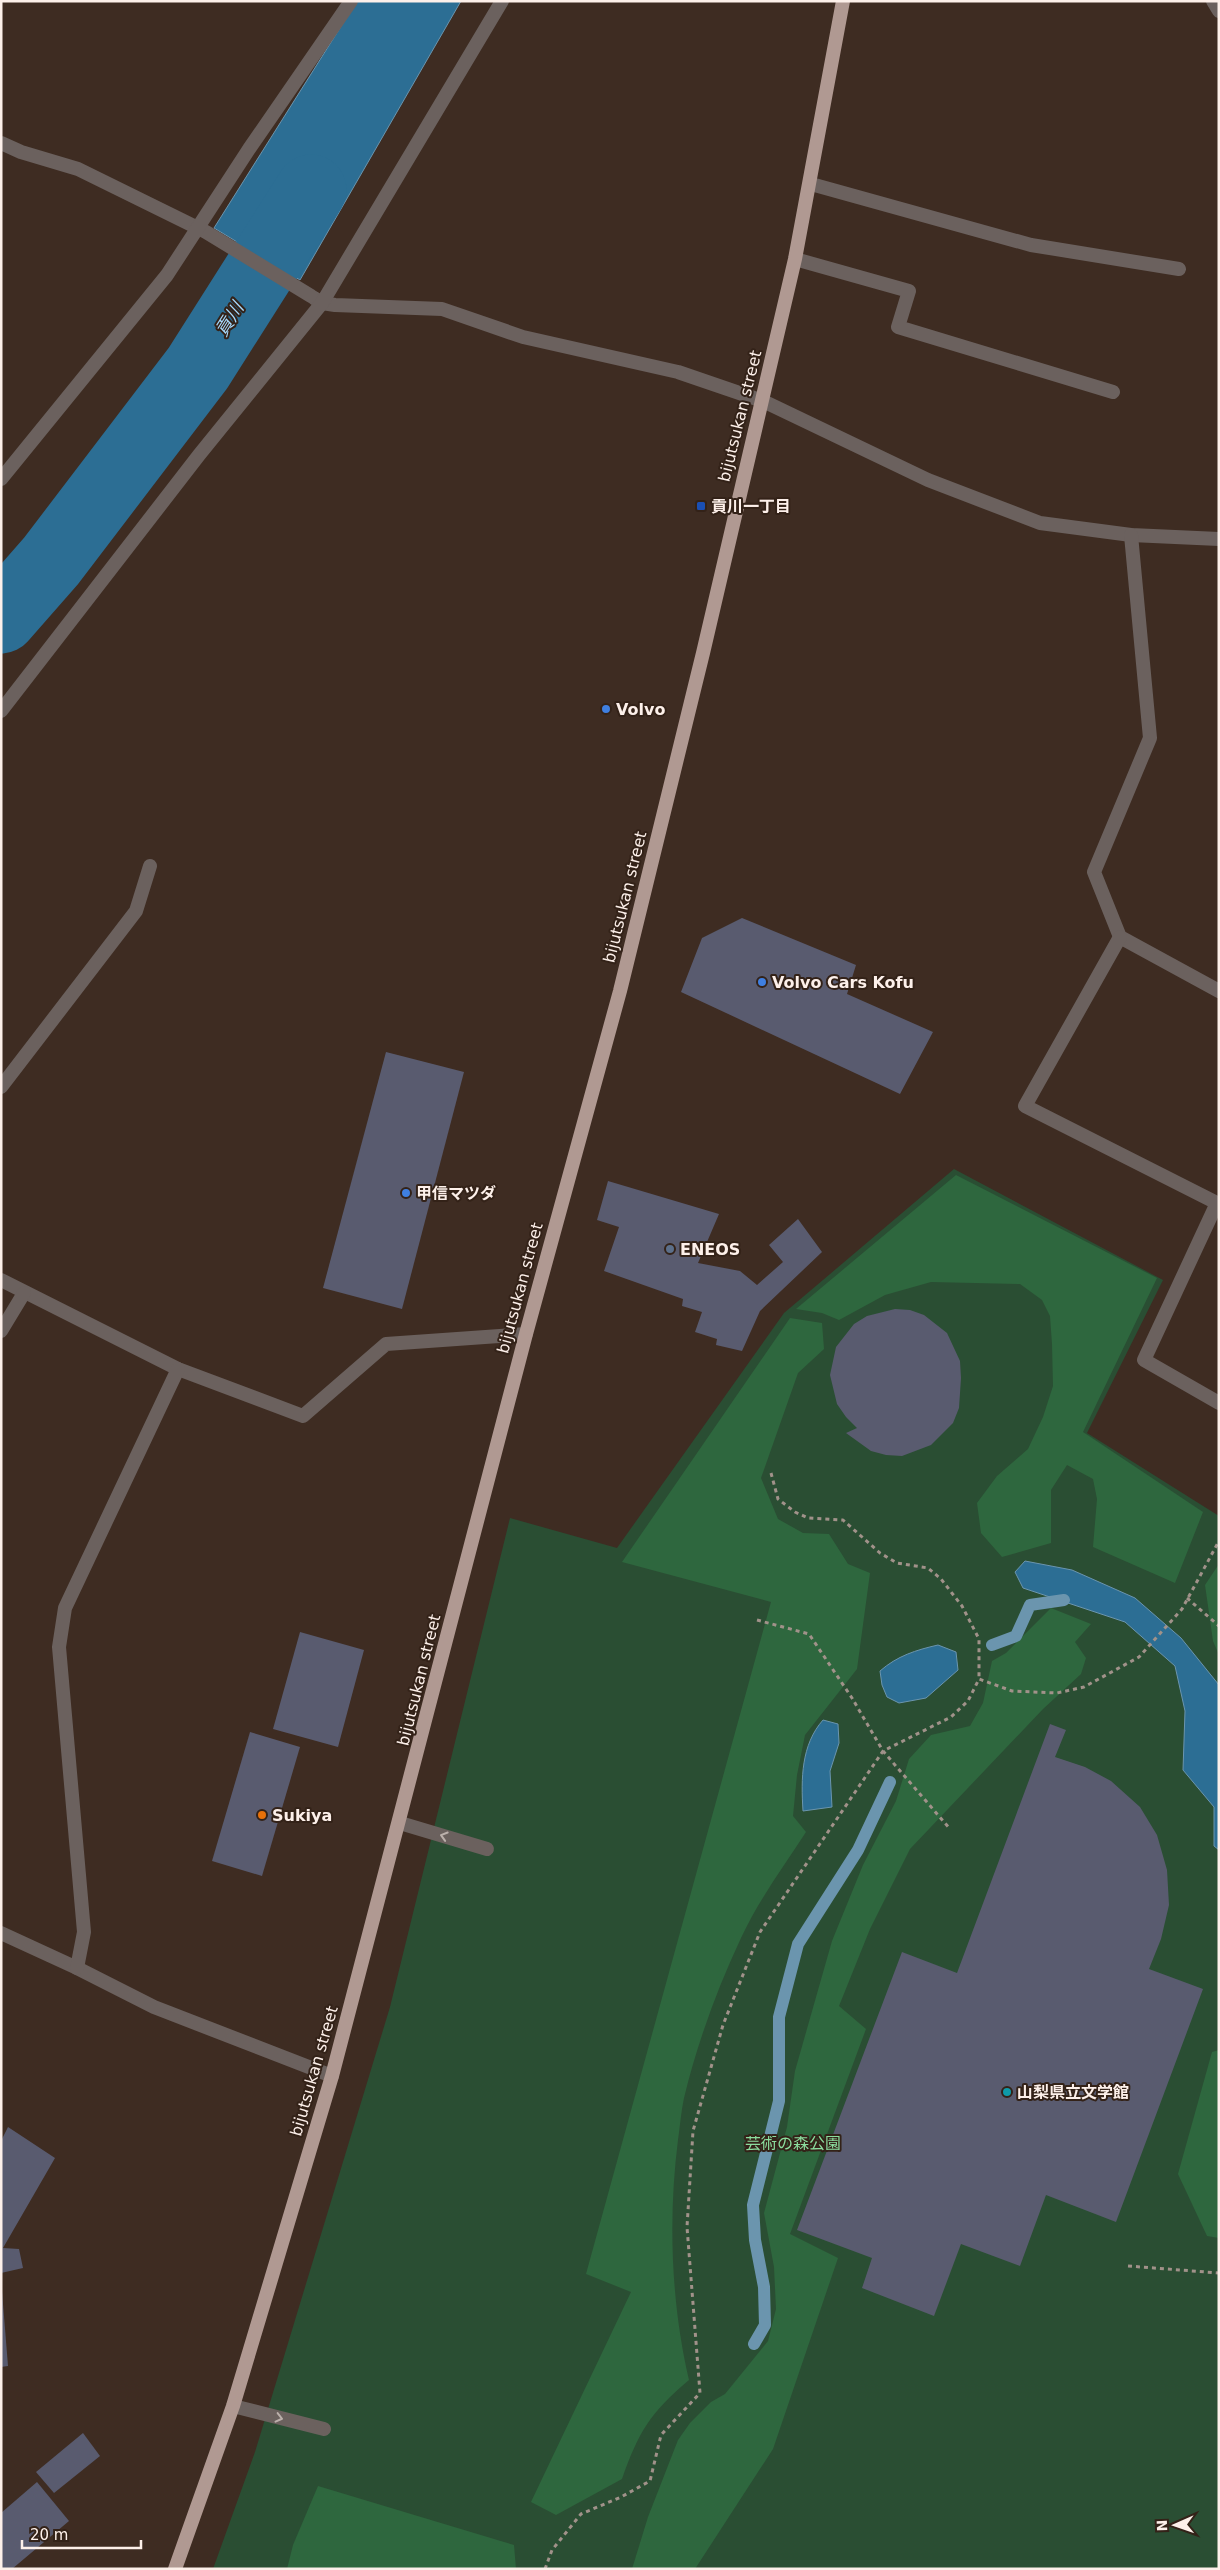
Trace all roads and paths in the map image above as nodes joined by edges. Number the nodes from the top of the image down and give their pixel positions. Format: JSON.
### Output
{"nodes":[{"id":1,"x":351,"y":1,"type":"edge"},
{"id":2,"x":502,"y":1,"type":"edge"},
{"id":3,"x":843,"y":1,"type":"edge"},
{"id":4,"x":1213,"y":1,"type":"edge"},
{"id":5,"x":1219,"y":11,"type":"edge"},
{"id":6,"x":1,"y":143,"type":"edge"},
{"id":7,"x":811,"y":184,"type":"junction"},
{"id":8,"x":202,"y":230,"type":"junction"},
{"id":9,"x":795,"y":259,"type":"junction"},
{"id":10,"x":1179,"y":269,"type":"dead end"},
{"id":11,"x":316,"y":300,"type":"junction"},
{"id":12,"x":1112,"y":392,"type":"dead end"},
{"id":13,"x":763,"y":401,"type":"junction"},
{"id":14,"x":1,"y":479,"type":"edge"},
{"id":15,"x":1131,"y":535,"type":"junction"},
{"id":16,"x":1219,"y":539,"type":"edge"},
{"id":17,"x":1,"y":711,"type":"edge"},
{"id":18,"x":150,"y":866,"type":"dead end"},
{"id":19,"x":1120,"y":937,"type":"junction"},
{"id":20,"x":1219,"y":991,"type":"edge"},
{"id":21,"x":1,"y":1087,"type":"edge"},
{"id":22,"x":1,"y":1280,"type":"edge"},
{"id":23,"x":24,"y":1293,"type":"junction"},
{"id":24,"x":1,"y":1331,"type":"edge"},
{"id":25,"x":526,"y":1334,"type":"junction"},
{"id":26,"x":178,"y":1369,"type":"junction"},
{"id":27,"x":1219,"y":1403,"type":"edge"},
{"id":28,"x":771,"y":1474,"type":"dead end"},
{"id":29,"x":1219,"y":1541,"type":"edge"},
{"id":30,"x":1187,"y":1598,"type":"junction"},
{"id":31,"x":758,"y":1620,"type":"dead end"},
{"id":32,"x":1219,"y":1626,"type":"edge"},
{"id":33,"x":979,"y":1679,"type":"junction"},
{"id":34,"x":883,"y":1751,"type":"junction"},
{"id":35,"x":400,"y":1823,"type":"junction"},
{"id":36,"x":950,"y":1829,"type":"dead end"},
{"id":37,"x":487,"y":1849,"type":"dead end"},
{"id":38,"x":1,"y":1933,"type":"edge"},
{"id":39,"x":77,"y":1968,"type":"junction"},
{"id":40,"x":332,"y":2076,"type":"junction"},
{"id":41,"x":1128,"y":2266,"type":"dead end"},
{"id":42,"x":1219,"y":2273,"type":"edge"},
{"id":43,"x":233,"y":2406,"type":"junction"},
{"id":44,"x":324,"y":2429,"type":"dead end"},
{"id":45,"x":175,"y":2569,"type":"edge"},
{"id":46,"x":545,"y":2569,"type":"edge"}],
"edges":[{"from":1,"to":8,"type":"street"},
{"from":2,"to":11,"type":"street"},
{"from":3,"to":7,"type":"highway","name":"bijutsukan street"},
{"from":4,"to":5,"type":"street"},
{"from":6,"to":8,"type":"street"},
{"from":7,"to":9,"type":"highway","name":"bijutsukan street"},
{"from":7,"to":10,"type":"street"},
{"from":8,"to":11,"type":"street"},
{"from":8,"to":14,"type":"street"},
{"from":9,"to":12,"type":"street"},
{"from":9,"to":13,"type":"highway","name":"bijutsukan street"},
{"from":11,"to":13,"type":"street"},
{"from":11,"to":17,"type":"street"},
{"from":13,"to":15,"type":"street"},
{"from":13,"to":25,"type":"highway","name":"bijutsukan street"},
{"from":15,"to":16,"type":"street"},
{"from":15,"to":19,"type":"street"},
{"from":18,"to":21,"type":"street"},
{"from":19,"to":20,"type":"street"},
{"from":19,"to":27,"type":"street"},
{"from":22,"to":23,"type":"street"},
{"from":23,"to":24,"type":"street"},
{"from":23,"to":26,"type":"street"},
{"from":25,"to":26,"type":"street"},
{"from":25,"to":35,"type":"highway","name":"bijutsukan street"},
{"from":26,"to":39,"type":"street"},
{"from":28,"to":33,"type":"path"},
{"from":29,"to":30,"type":"path"},
{"from":30,"to":32,"type":"path"},
{"from":30,"to":33,"type":"path"},
{"from":31,"to":34,"type":"path"},
{"from":33,"to":34,"type":"path"},
{"from":34,"to":36,"type":"path"},
{"from":34,"to":46,"type":"path"},
{"from":37,"to":35,"type":"street","one_way":true},
{"from":35,"to":40,"type":"highway","name":"bijutsukan street"},
{"from":38,"to":39,"type":"street"},
{"from":39,"to":40,"type":"street"},
{"from":40,"to":43,"type":"highway","name":"bijutsukan street"},
{"from":41,"to":42,"type":"path"},
{"from":43,"to":44,"type":"street","one_way":true},
{"from":43,"to":45,"type":"highway","name":"bijutsukan street"}]}
